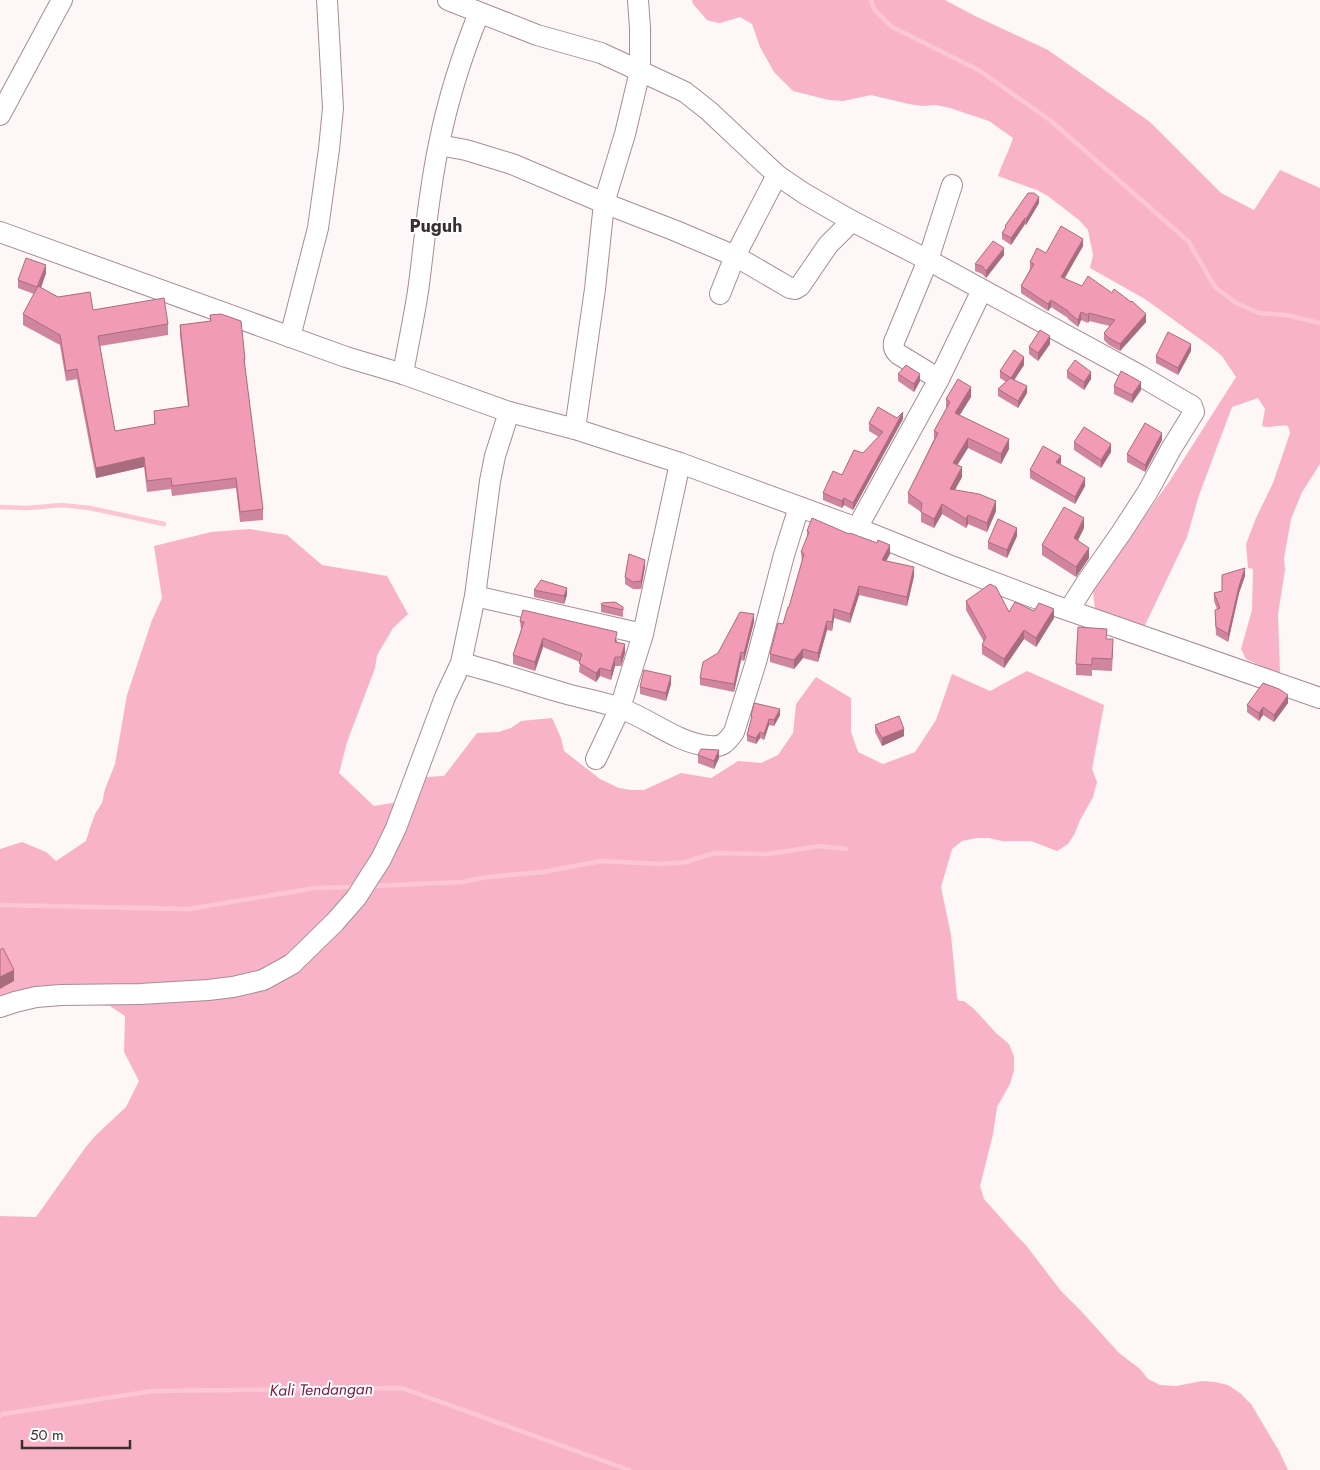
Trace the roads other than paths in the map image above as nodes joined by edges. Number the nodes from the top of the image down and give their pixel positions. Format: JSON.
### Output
{"nodes":[{"id":1,"x":62,"y":0,"type":"edge"},
{"id":2,"x":327,"y":0,"type":"edge"},
{"id":3,"x":448,"y":0,"type":"edge"},
{"id":4,"x":638,"y":0,"type":"edge"},
{"id":5,"x":479,"y":13,"type":"junction"},
{"id":6,"x":640,"y":71,"type":"junction"},
{"id":7,"x":0,"y":115,"type":"edge"},
{"id":8,"x":439,"y":145,"type":"junction"},
{"id":9,"x":777,"y":175,"type":"junction"},
{"id":10,"x":952,"y":185,"type":"dead end"},
{"id":11,"x":604,"y":203,"type":"junction"},
{"id":12,"x":852,"y":221,"type":"junction"},
{"id":13,"x":0,"y":232,"type":"edge"},
{"id":14,"x":735,"y":256,"type":"junction"},
{"id":15,"x":928,"y":260,"type":"junction"},
{"id":16,"x":982,"y":290,"type":"junction"},
{"id":17,"x":720,"y":294,"type":"dead end"},
{"id":18,"x":290,"y":337,"type":"junction"},
{"id":19,"x":403,"y":374,"type":"junction"},
{"id":20,"x":939,"y":379,"type":"junction"},
{"id":21,"x":509,"y":412,"type":"junction"},
{"id":22,"x":576,"y":430,"type":"junction"},
{"id":23,"x":680,"y":463,"type":"junction"},
{"id":24,"x":799,"y":507,"type":"junction"},
{"id":25,"x":857,"y":528,"type":"junction"},
{"id":26,"x":475,"y":596,"type":"junction"},
{"id":27,"x":1069,"y":610,"type":"junction"},
{"id":28,"x":643,"y":634,"type":"junction"},
{"id":29,"x":461,"y":663,"type":"junction"},
{"id":30,"x":1320,"y":698,"type":"edge"},
{"id":31,"x":620,"y":708,"type":"junction"},
{"id":32,"x":596,"y":759,"type":"dead end"},
{"id":33,"x":0,"y":1007,"type":"edge"}],
"edges":[{"from":1,"to":7,"type":"street"},
{"from":2,"to":18,"type":"street"},
{"from":3,"to":5,"type":"street"},
{"from":4,"to":6,"type":"street"},
{"from":5,"to":6,"type":"street"},
{"from":5,"to":8,"type":"street"},
{"from":6,"to":9,"type":"street"},
{"from":6,"to":11,"type":"street"},
{"from":8,"to":11,"type":"street"},
{"from":8,"to":19,"type":"street"},
{"from":9,"to":12,"type":"street"},
{"from":9,"to":14,"type":"street"},
{"from":10,"to":15,"type":"street"},
{"from":11,"to":14,"type":"street"},
{"from":11,"to":22,"type":"street"},
{"from":12,"to":14,"type":"street"},
{"from":12,"to":15,"type":"street"},
{"from":13,"to":18,"type":"street"},
{"from":14,"to":17,"type":"street"},
{"from":15,"to":16,"type":"street"},
{"from":15,"to":20,"type":"street"},
{"from":16,"to":20,"type":"street"},
{"from":16,"to":27,"type":"street"},
{"from":18,"to":19,"type":"street"},
{"from":19,"to":21,"type":"street"},
{"from":20,"to":25,"type":"street"},
{"from":21,"to":22,"type":"street"},
{"from":21,"to":26,"type":"street"},
{"from":22,"to":23,"type":"street"},
{"from":23,"to":24,"type":"street"},
{"from":23,"to":28,"type":"street"},
{"from":24,"to":25,"type":"street"},
{"from":24,"to":31,"type":"street"},
{"from":25,"to":27,"type":"street"},
{"from":26,"to":28,"type":"street"},
{"from":26,"to":29,"type":"street"},
{"from":27,"to":30,"type":"street"},
{"from":28,"to":31,"type":"street"},
{"from":29,"to":31,"type":"street"},
{"from":29,"to":33,"type":"street"},
{"from":31,"to":32,"type":"street"}]}
